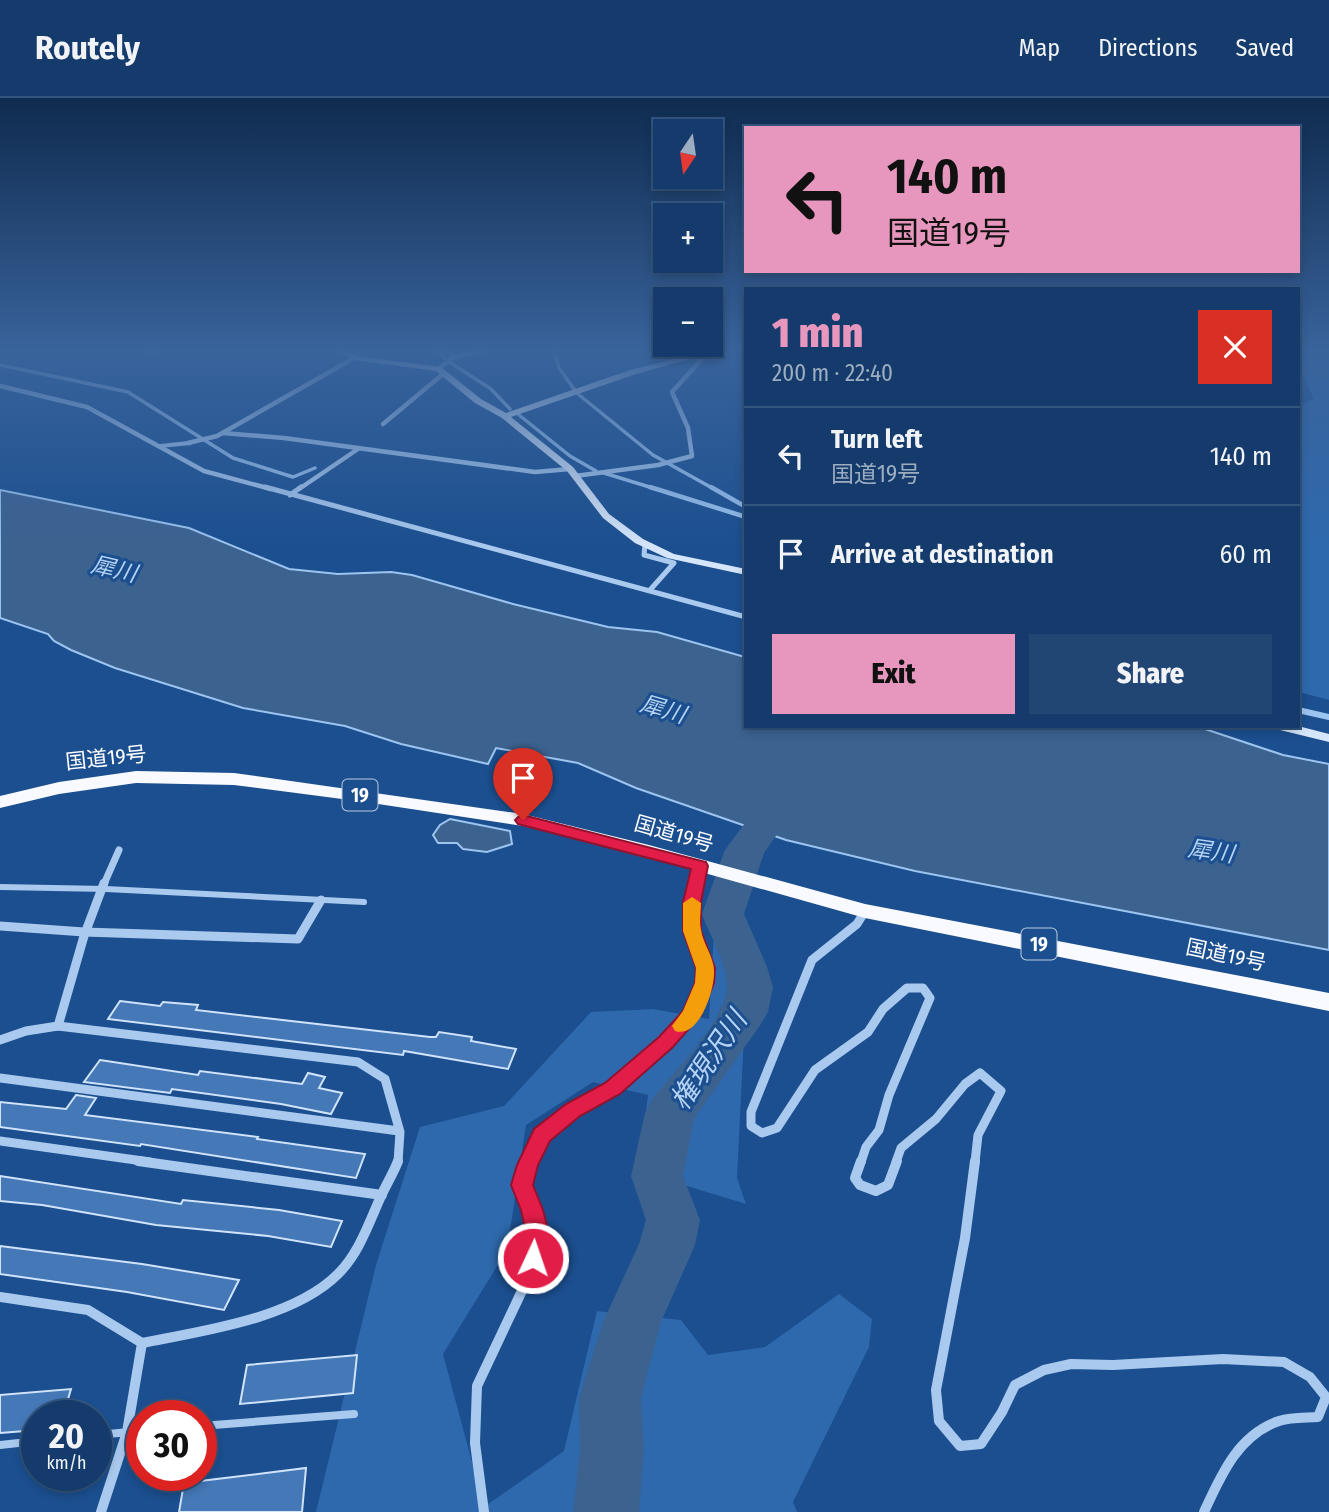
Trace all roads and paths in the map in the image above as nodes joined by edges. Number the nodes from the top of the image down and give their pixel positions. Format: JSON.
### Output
{"nodes":[{"id":1,"x":103,"y":416,"type":"edge"},
{"id":2,"x":253,"y":416,"type":"edge"},
{"id":3,"x":392,"y":416,"type":"edge"},
{"id":4,"x":505,"y":416,"type":"edge"},
{"id":5,"x":683,"y":416,"type":"edge"},
{"id":6,"x":383,"y":424,"type":"dead end"},
{"id":7,"x":220,"y":435,"type":"junction"},
{"id":8,"x":188,"y":443,"type":"joint"},
{"id":9,"x":160,"y":446,"type":"junction"},
{"id":10,"x":358,"y":449,"type":"junction"},
{"id":11,"x":572,"y":472,"type":"junction"},
{"id":12,"x":290,"y":495,"type":"junction"},
{"id":13,"x":646,"y":544,"type":"junction"},
{"id":14,"x":744,"y":572,"type":"edge"},
{"id":15,"x":650,"y":590,"type":"junction"},
{"id":16,"x":744,"y":616,"type":"edge"},
{"id":17,"x":1290,"y":728,"type":"edge"},
{"id":18,"x":1329,"y":737,"type":"edge"},
{"id":19,"x":0,"y":803,"type":"edge"},
{"id":20,"x":119,"y":850,"type":"dead end"},
{"id":21,"x":707,"y":868,"type":"junction"},
{"id":22,"x":0,"y":887,"type":"edge"},
{"id":23,"x":100,"y":888,"type":"junction"},
{"id":24,"x":321,"y":900,"type":"junction"},
{"id":25,"x":363,"y":902,"type":"dead end"},
{"id":26,"x":865,"y":911,"type":"junction"},
{"id":27,"x":0,"y":926,"type":"edge"},
{"id":28,"x":84,"y":932,"type":"junction"},
{"id":29,"x":1329,"y":1002,"type":"edge"},
{"id":30,"x":58,"y":1026,"type":"junction"},
{"id":31,"x":0,"y":1040,"type":"edge"},
{"id":32,"x":0,"y":1079,"type":"edge"},
{"id":33,"x":399,"y":1131,"type":"junction"},
{"id":34,"x":0,"y":1141,"type":"edge"},
{"id":35,"x":382,"y":1195,"type":"junction"},
{"id":36,"x":0,"y":1297,"type":"edge"},
{"id":37,"x":142,"y":1343,"type":"junction"},
{"id":38,"x":132,"y":1400,"type":"edge"},
{"id":39,"x":354,"y":1414,"type":"dead end"},
{"id":40,"x":217,"y":1425,"type":"edge"},
{"id":41,"x":126,"y":1435,"type":"edge"},
{"id":42,"x":21,"y":1443,"type":"edge"},
{"id":43,"x":0,"y":1445,"type":"edge"},
{"id":44,"x":100,"y":1512,"type":"edge"},
{"id":45,"x":484,"y":1512,"type":"edge"},
{"id":46,"x":1205,"y":1512,"type":"edge"}],
"edges":[{"from":1,"to":9,"type":"street"},
{"from":2,"to":7,"type":"street"},
{"from":3,"to":6,"type":"street"},
{"from":4,"to":11,"type":"main road"},
{"from":5,"to":11,"type":"street"},
{"from":7,"to":8,"type":"street"},
{"from":7,"to":10,"type":"street"},
{"from":8,"to":9,"type":"street"},
{"from":9,"to":12,"type":"street"},
{"from":10,"to":11,"type":"street"},
{"from":10,"to":12,"type":"street"},
{"from":11,"to":13,"type":"main road"},
{"from":12,"to":15,"type":"street"},
{"from":13,"to":14,"type":"main road"},
{"from":13,"to":15,"type":"street"},
{"from":15,"to":16,"type":"street"},
{"from":17,"to":18,"type":"main road"},
{"from":19,"to":21,"type":"highway","name":"国道19号","number":"19"},
{"from":20,"to":23,"type":"street"},
{"from":21,"to":26,"type":"highway","name":"国道19号","number":"19"},
{"from":21,"to":45,"type":"street"},
{"from":22,"to":23,"type":"lane"},
{"from":23,"to":24,"type":"lane"},
{"from":23,"to":28,"type":"street"},
{"from":24,"to":25,"type":"lane"},
{"from":24,"to":28,"type":"street"},
{"from":26,"to":29,"type":"highway","name":"国道19号","number":"19"},
{"from":26,"to":46,"type":"street"},
{"from":27,"to":28,"type":"street"},
{"from":28,"to":30,"type":"street"},
{"from":30,"to":31,"type":"street"},
{"from":30,"to":33,"type":"street"},
{"from":32,"to":33,"type":"street"},
{"from":33,"to":35,"type":"street"},
{"from":34,"to":35,"type":"street"},
{"from":35,"to":37,"type":"street"},
{"from":36,"to":37,"type":"street"},
{"from":37,"to":38,"type":"street"},
{"from":39,"to":40,"type":"lane"},
{"from":41,"to":44,"type":"street"},
{"from":42,"to":43,"type":"lane"}]}
